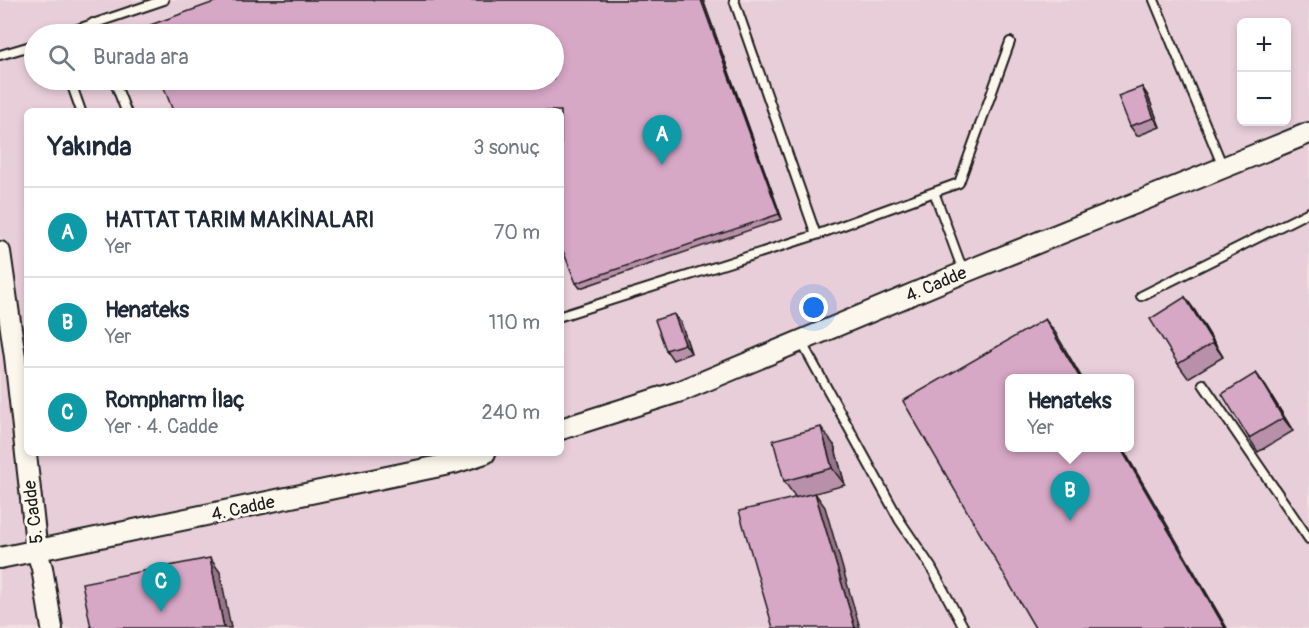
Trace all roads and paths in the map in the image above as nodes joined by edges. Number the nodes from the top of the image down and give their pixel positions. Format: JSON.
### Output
{"nodes":[{"id":1,"x":164,"y":0,"type":"edge"},
{"id":2,"x":734,"y":0,"type":"edge"},
{"id":3,"x":1154,"y":0,"type":"edge"},
{"id":4,"x":93,"y":24,"type":"edge"},
{"id":5,"x":1010,"y":42,"type":"dead end"},
{"id":6,"x":24,"y":48,"type":"edge"},
{"id":7,"x":0,"y":55,"type":"edge"},
{"id":8,"x":74,"y":90,"type":"edge"},
{"id":9,"x":118,"y":90,"type":"edge"},
{"id":10,"x":80,"y":108,"type":"edge"},
{"id":11,"x":125,"y":108,"type":"edge"},
{"id":12,"x":1309,"y":133,"type":"edge"},
{"id":13,"x":1223,"y":169,"type":"junction"},
{"id":14,"x":934,"y":192,"type":"junction"},
{"id":15,"x":1309,"y":212,"type":"edge"},
{"id":16,"x":816,"y":235,"type":"junction"},
{"id":17,"x":0,"y":252,"type":"edge"},
{"id":18,"x":965,"y":272,"type":"junction"},
{"id":19,"x":1141,"y":296,"type":"dead end"},
{"id":20,"x":564,"y":315,"type":"edge"},
{"id":21,"x":801,"y":342,"type":"junction"},
{"id":22,"x":1203,"y":384,"type":"dead end"},
{"id":23,"x":564,"y":428,"type":"edge"},
{"id":24,"x":24,"y":437,"type":"edge"},
{"id":25,"x":26,"y":456,"type":"edge"},
{"id":26,"x":476,"y":456,"type":"edge"},
{"id":27,"x":1309,"y":539,"type":"edge"},
{"id":28,"x":37,"y":552,"type":"junction"},
{"id":29,"x":0,"y":558,"type":"edge"},
{"id":30,"x":52,"y":628,"type":"edge"},
{"id":31,"x":964,"y":628,"type":"edge"}],
"edges":[{"from":1,"to":4,"type":"lane"},
{"from":2,"to":16,"type":"lane"},
{"from":3,"to":13,"type":"lane"},
{"from":5,"to":14,"type":"lane"},
{"from":6,"to":7,"type":"lane"},
{"from":8,"to":10,"type":"lane"},
{"from":9,"to":11,"type":"lane"},
{"from":12,"to":13,"type":"street","name":"4. Cadde"},
{"from":13,"to":18,"type":"street","name":"4. Cadde"},
{"from":14,"to":16,"type":"lane"},
{"from":14,"to":18,"type":"lane"},
{"from":15,"to":19,"type":"lane"},
{"from":16,"to":20,"type":"lane"},
{"from":17,"to":24,"type":"street","name":"5. Cadde"},
{"from":18,"to":21,"type":"street","name":"4. Cadde"},
{"from":21,"to":23,"type":"street","name":"4. Cadde"},
{"from":21,"to":31,"type":"lane"},
{"from":22,"to":27,"type":"lane"},
{"from":25,"to":28,"type":"street","name":"5. Cadde"},
{"from":26,"to":28,"type":"street","name":"4. Cadde"},
{"from":28,"to":29,"type":"street","name":"4. Cadde"},
{"from":28,"to":30,"type":"street","name":"5. Cadde"}]}
